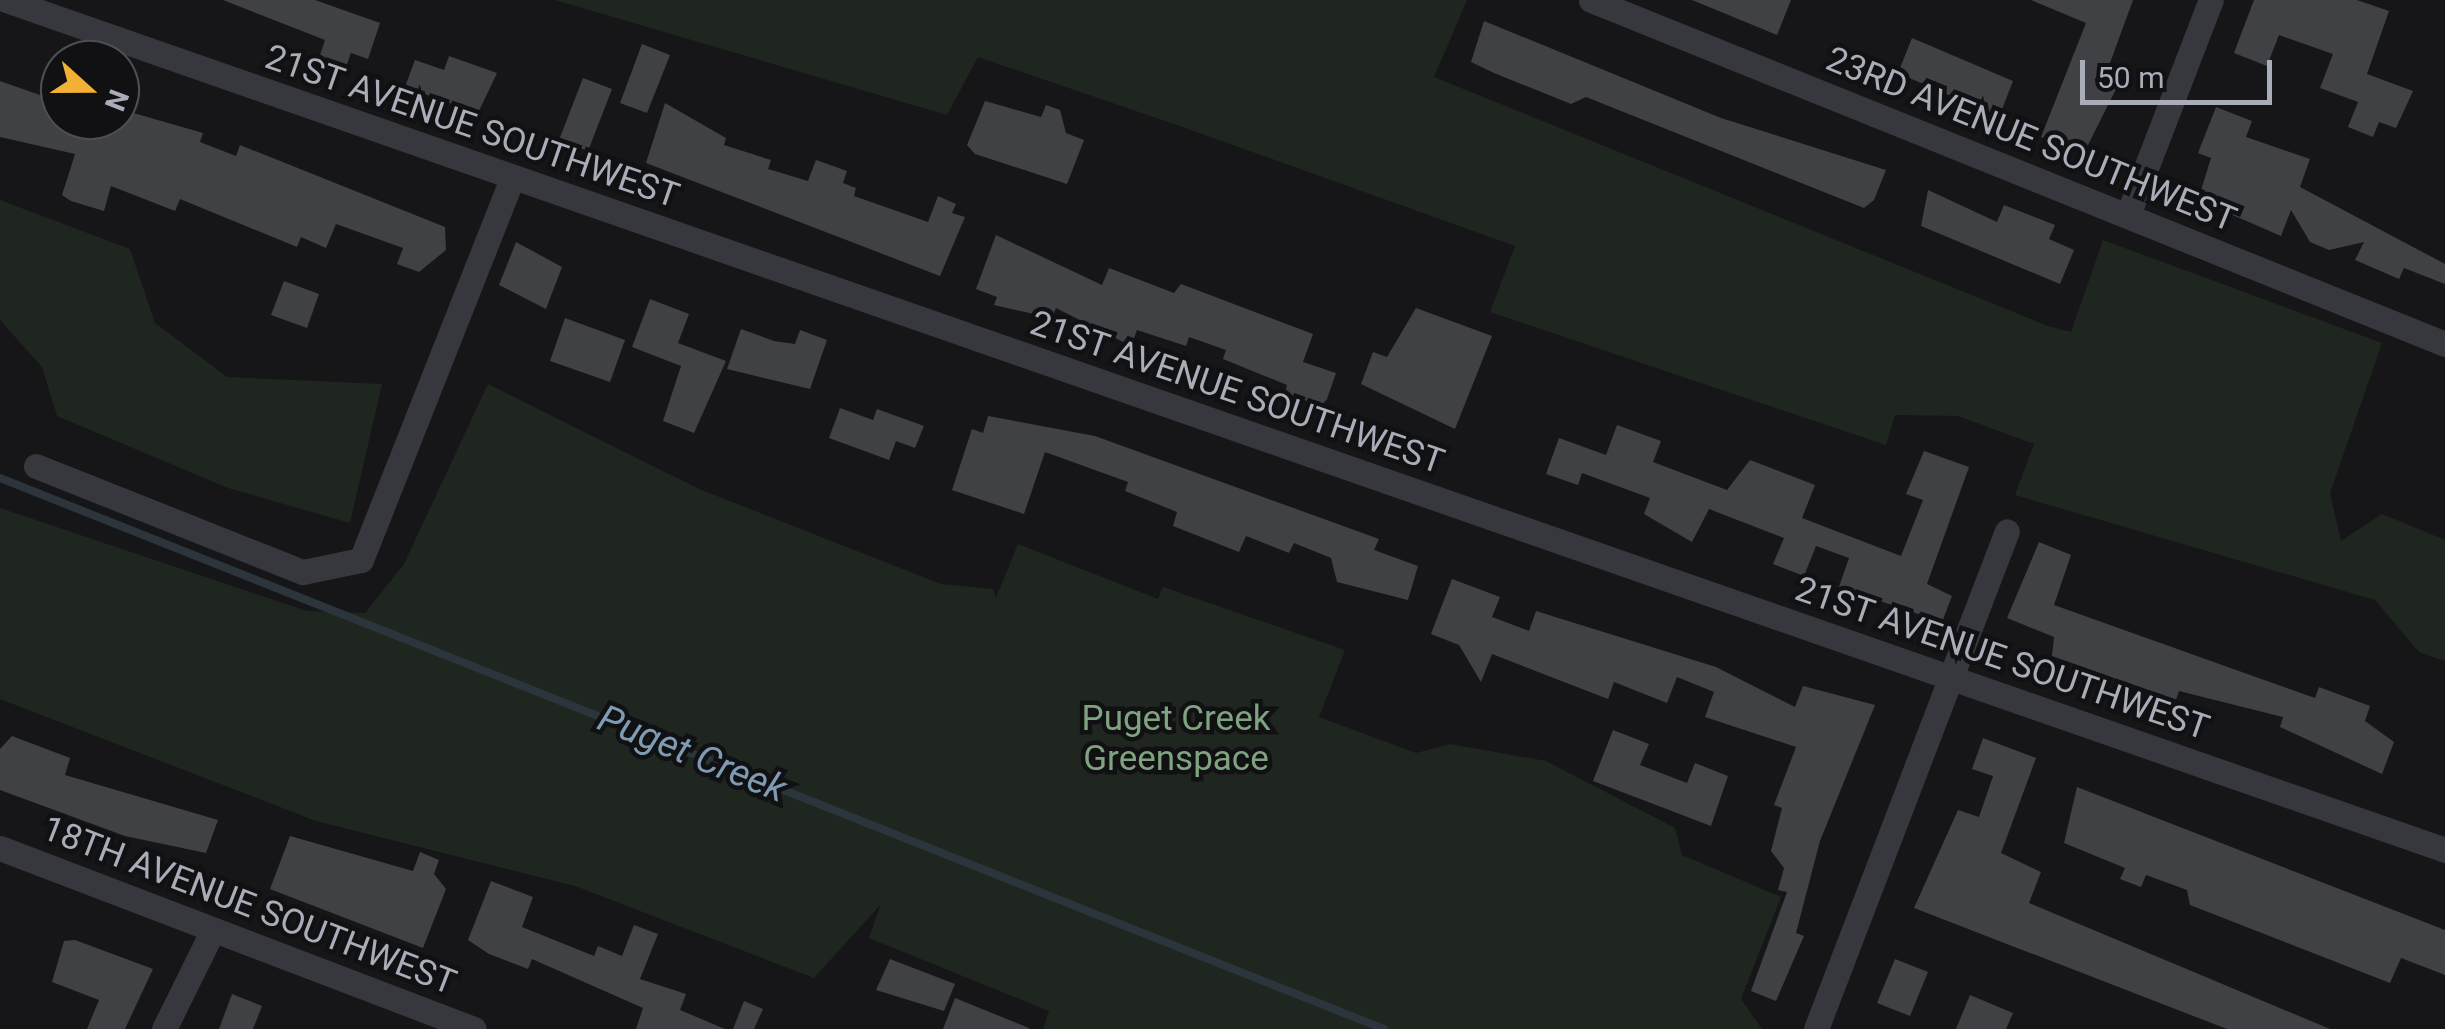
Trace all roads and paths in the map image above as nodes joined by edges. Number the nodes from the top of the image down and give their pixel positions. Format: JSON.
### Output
{"nodes":[{"id":1,"x":6,"y":0,"type":"edge"},
{"id":2,"x":1591,"y":0,"type":"edge"},
{"id":3,"x":2212,"y":0,"type":"edge"},
{"id":4,"x":512,"y":178,"type":"junction"},
{"id":5,"x":2128,"y":212,"type":"junction"},
{"id":6,"x":2445,"y":344,"type":"edge"},
{"id":7,"x":36,"y":466,"type":"dead end"},
{"id":8,"x":2007,"y":531,"type":"dead end"},
{"id":9,"x":1952,"y":679,"type":"junction"},
{"id":10,"x":0,"y":848,"type":"edge"},
{"id":11,"x":2445,"y":850,"type":"edge"},
{"id":12,"x":212,"y":932,"type":"junction"},
{"id":13,"x":164,"y":1029,"type":"edge"},
{"id":14,"x":474,"y":1029,"type":"edge"},
{"id":15,"x":1816,"y":1029,"type":"edge"}],
"edges":[{"from":1,"to":4,"type":"street","name":"21ST AVENUE SOUTHWEST"},
{"from":2,"to":5,"type":"street","name":"23RD AVENUE SOUTHWEST"},
{"from":3,"to":5,"type":"street"},
{"from":4,"to":7,"type":"street"},
{"from":4,"to":9,"type":"street","name":"21ST AVENUE SOUTHWEST"},
{"from":5,"to":6,"type":"street","name":"23RD AVENUE SOUTHWEST"},
{"from":8,"to":9,"type":"street"},
{"from":9,"to":11,"type":"street","name":"21ST AVENUE SOUTHWEST"},
{"from":9,"to":15,"type":"street"},
{"from":10,"to":12,"type":"street","name":"18TH AVENUE SOUTHWEST"},
{"from":12,"to":13,"type":"street"},
{"from":12,"to":14,"type":"street","name":"18TH AVENUE SOUTHWEST"}]}
